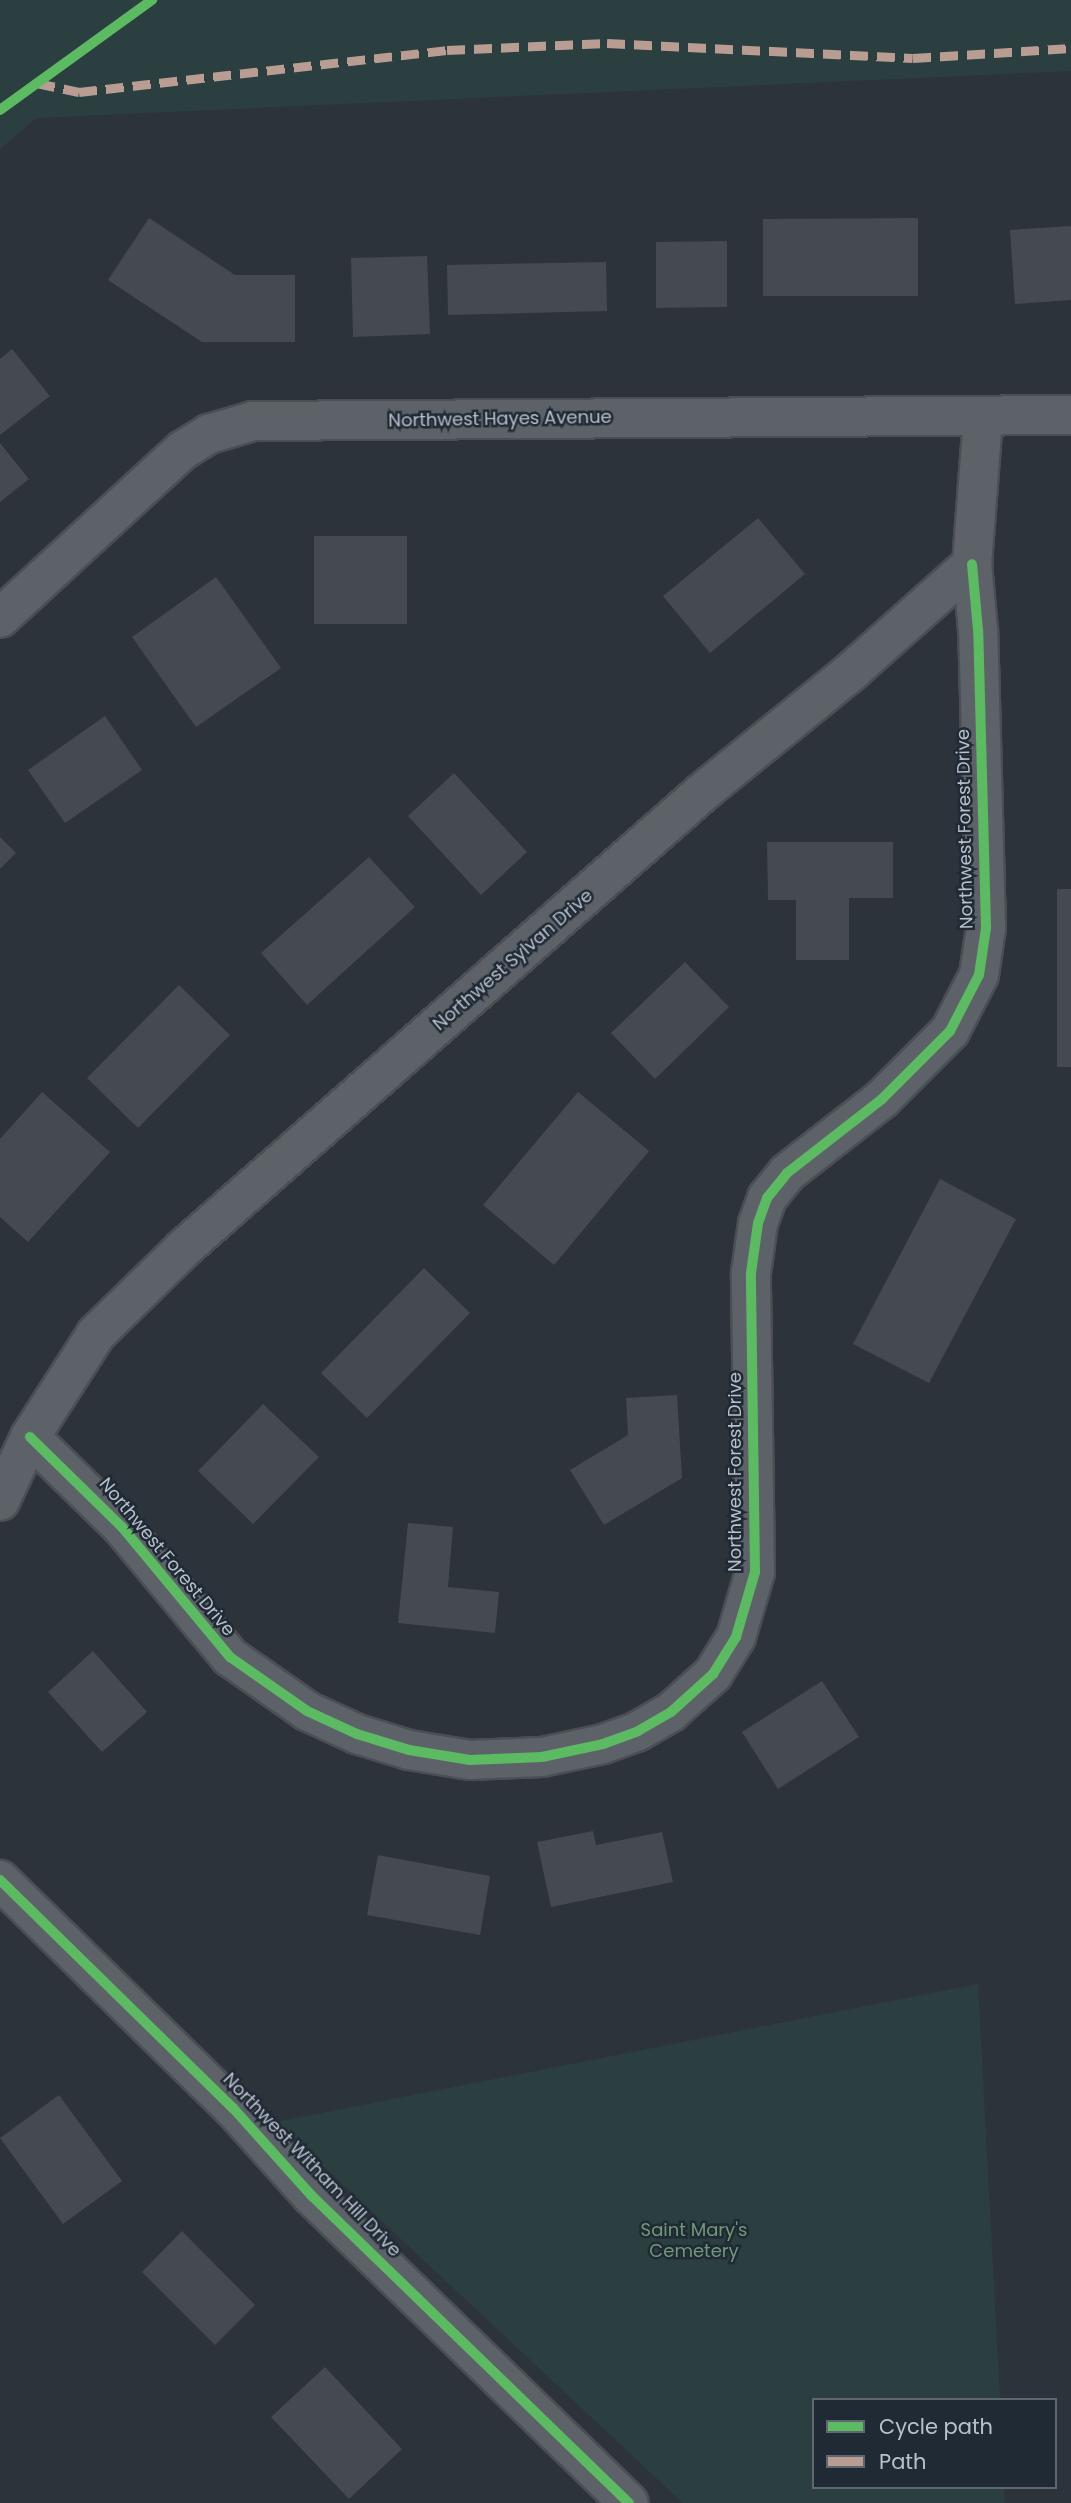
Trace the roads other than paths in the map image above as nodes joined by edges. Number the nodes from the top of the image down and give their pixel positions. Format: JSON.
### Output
{"nodes":[{"id":1,"x":1071,"y":415,"type":"edge"},
{"id":2,"x":983,"y":418,"type":"junction"},
{"id":3,"x":972,"y":564,"type":"junction"},
{"id":4,"x":0,"y":618,"type":"edge"},
{"id":5,"x":30,"y":1437,"type":"junction"},
{"id":6,"x":0,"y":1501,"type":"edge"},
{"id":7,"x":0,"y":1880,"type":"edge"},
{"id":8,"x":618,"y":2499,"type":"edge"}],
"edges":[{"from":1,"to":2,"type":"street","name":"Northwest Hayes Avenue"},
{"from":2,"to":3,"type":"street"},
{"from":2,"to":4,"type":"street","name":"Northwest Hayes Avenue"},
{"from":3,"to":5,"type":"street","name":"Northwest Sylvan Drive"},
{"from":3,"to":5,"type":"street","name":"Northwest Forest Drive"},
{"from":5,"to":6,"type":"street","name":"Northwest Sylvan Drive"},
{"from":7,"to":8,"type":"street","name":"Northwest Witham Hill Drive"}]}
